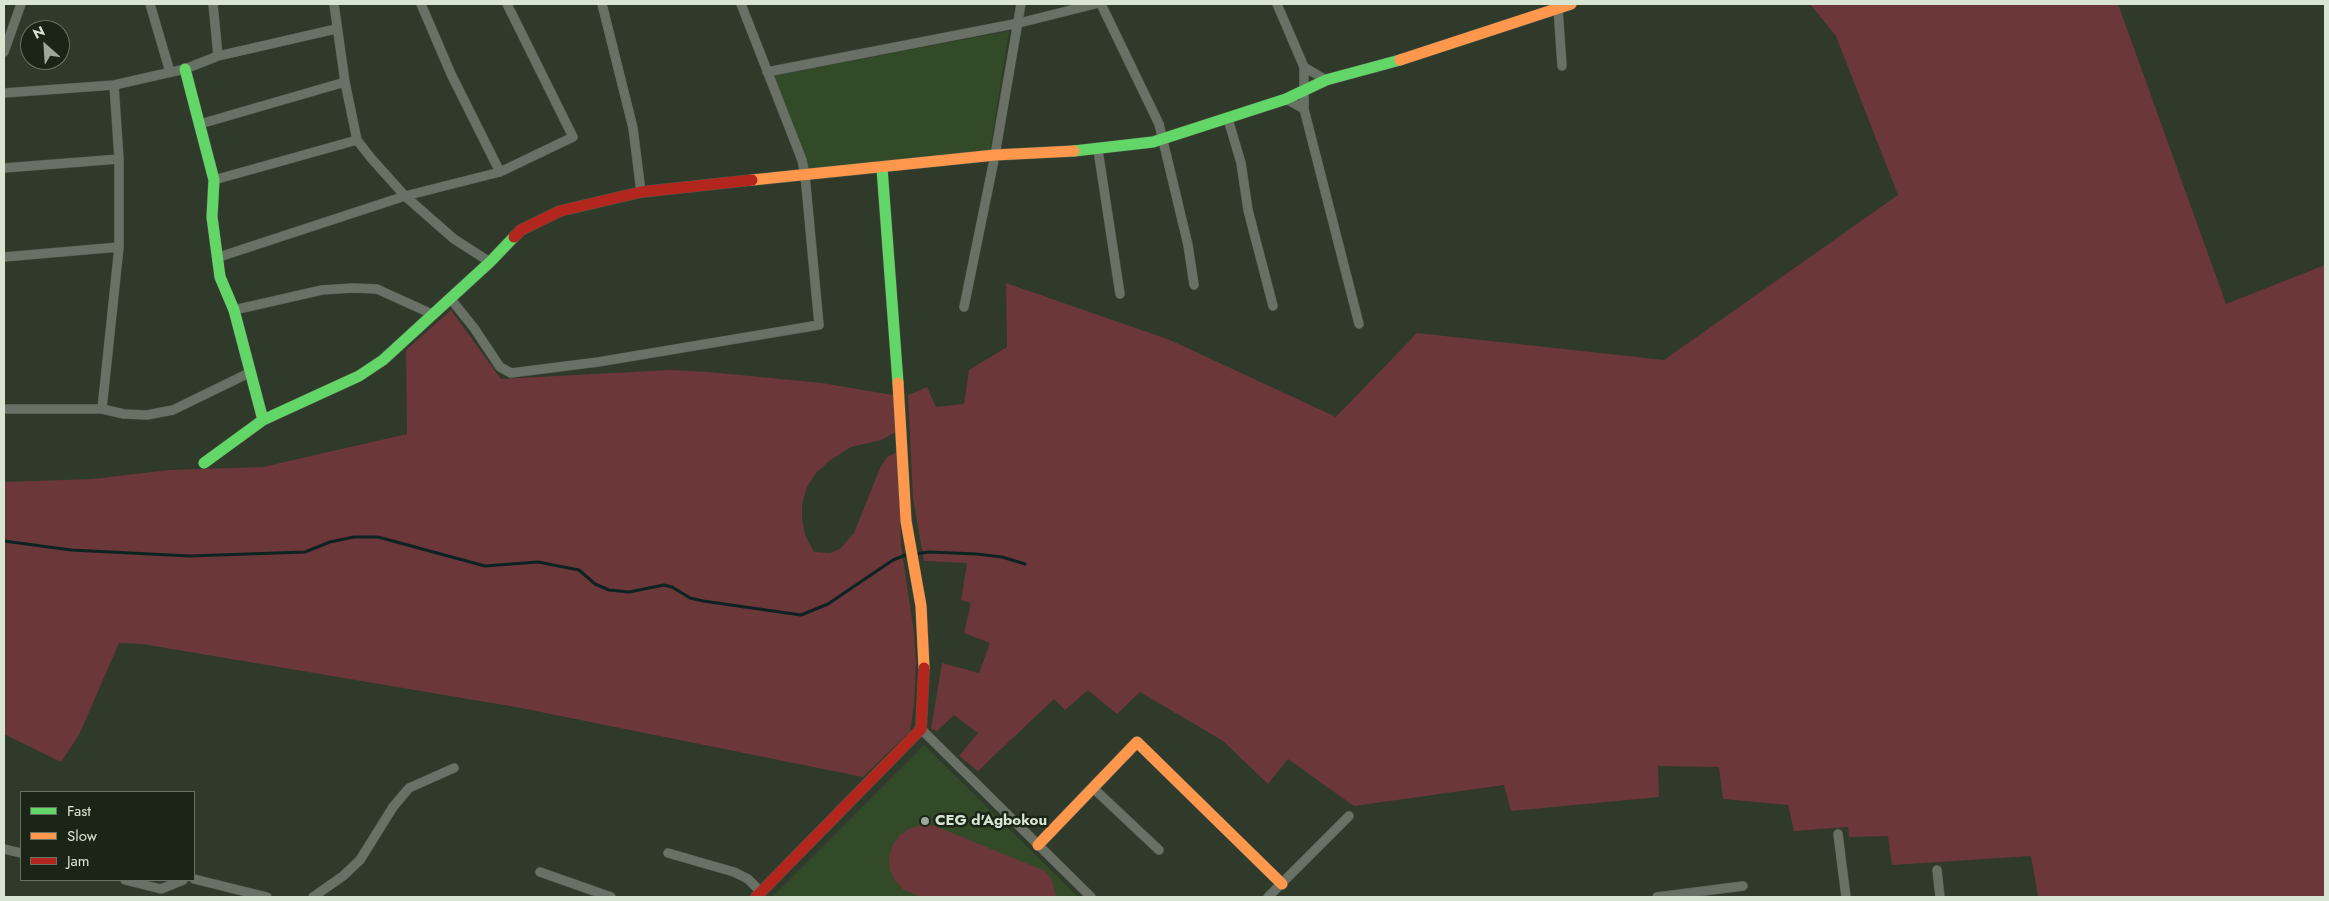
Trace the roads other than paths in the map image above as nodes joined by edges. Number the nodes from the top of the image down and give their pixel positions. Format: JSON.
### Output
{"nodes":[{"id":1,"x":21,"y":4,"type":"edge"},
{"id":2,"x":150,"y":4,"type":"edge"},
{"id":3,"x":213,"y":4,"type":"edge"},
{"id":4,"x":334,"y":4,"type":"edge"},
{"id":5,"x":421,"y":4,"type":"edge"},
{"id":6,"x":508,"y":4,"type":"edge"},
{"id":7,"x":602,"y":4,"type":"edge"},
{"id":8,"x":741,"y":4,"type":"edge"},
{"id":9,"x":1021,"y":4,"type":"edge"},
{"id":10,"x":1094,"y":4,"type":"edge"},
{"id":11,"x":1100,"y":4,"type":"edge"},
{"id":12,"x":1277,"y":4,"type":"edge"},
{"id":13,"x":1571,"y":4,"type":"edge"},
{"id":14,"x":1558,"y":8,"type":"junction"},
{"id":15,"x":1019,"y":23,"type":"junction"},
{"id":16,"x":336,"y":29,"type":"junction"},
{"id":17,"x":4,"y":52,"type":"edge"},
{"id":18,"x":218,"y":56,"type":"junction"},
{"id":19,"x":1562,"y":66,"type":"dead end"},
{"id":20,"x":1304,"y":67,"type":"junction"},
{"id":21,"x":185,"y":69,"type":"junction"},
{"id":22,"x":170,"y":72,"type":"junction"},
{"id":23,"x":767,"y":72,"type":"junction"},
{"id":24,"x":1326,"y":80,"type":"junction"},
{"id":25,"x":345,"y":82,"type":"junction"},
{"id":26,"x":114,"y":85,"type":"junction"},
{"id":27,"x":1304,"y":90,"type":"junction"},
{"id":28,"x":4,"y":94,"type":"edge"},
{"id":29,"x":1286,"y":99,"type":"junction"},
{"id":30,"x":1304,"y":109,"type":"junction"},
{"id":31,"x":1228,"y":119,"type":"junction"},
{"id":32,"x":200,"y":124,"type":"junction"},
{"id":33,"x":357,"y":140,"type":"junction"},
{"id":34,"x":1162,"y":140,"type":"junction"},
{"id":35,"x":1098,"y":150,"type":"junction"},
{"id":36,"x":995,"y":155,"type":"junction"},
{"id":37,"x":119,"y":159,"type":"junction"},
{"id":38,"x":4,"y":168,"type":"edge"},
{"id":39,"x":882,"y":168,"type":"junction"},
{"id":40,"x":500,"y":172,"type":"junction"},
{"id":41,"x":805,"y":175,"type":"junction"},
{"id":42,"x":214,"y":180,"type":"junction"},
{"id":43,"x":641,"y":192,"type":"junction"},
{"id":44,"x":405,"y":196,"type":"junction"},
{"id":45,"x":119,"y":247,"type":"junction"},
{"id":46,"x":4,"y":257,"type":"edge"},
{"id":47,"x":219,"y":258,"type":"junction"},
{"id":48,"x":490,"y":262,"type":"junction"},
{"id":49,"x":1194,"y":285,"type":"dead end"},
{"id":50,"x":1120,"y":294,"type":"dead end"},
{"id":51,"x":450,"y":298,"type":"junction"},
{"id":52,"x":1273,"y":306,"type":"dead end"},
{"id":53,"x":964,"y":307,"type":"dead end"},
{"id":54,"x":234,"y":310,"type":"junction"},
{"id":55,"x":432,"y":314,"type":"junction"},
{"id":56,"x":1358,"y":324,"type":"dead end"},
{"id":57,"x":251,"y":372,"type":"junction"},
{"id":58,"x":4,"y":409,"type":"edge"},
{"id":59,"x":102,"y":409,"type":"junction"},
{"id":60,"x":263,"y":420,"type":"junction"},
{"id":61,"x":204,"y":463,"type":"dead end"},
{"id":62,"x":921,"y":729,"type":"junction"},
{"id":63,"x":454,"y":768,"type":"dead end"},
{"id":64,"x":1093,"y":788,"type":"junction"},
{"id":65,"x":1349,"y":816,"type":"dead end"},
{"id":66,"x":1838,"y":834,"type":"dead end"},
{"id":67,"x":1038,"y":845,"type":"junction"},
{"id":68,"x":4,"y":849,"type":"edge"},
{"id":69,"x":1159,"y":850,"type":"dead end"},
{"id":70,"x":668,"y":853,"type":"dead end"},
{"id":71,"x":20,"y":854,"type":"edge"},
{"id":72,"x":1937,"y":870,"type":"dead end"},
{"id":73,"x":540,"y":872,"type":"dead end"},
{"id":74,"x":195,"y":879,"type":"edge"},
{"id":75,"x":129,"y":881,"type":"edge"},
{"id":76,"x":180,"y":881,"type":"edge"},
{"id":77,"x":1282,"y":884,"type":"junction"},
{"id":78,"x":1744,"y":886,"type":"dead end"},
{"id":79,"x":759,"y":895,"type":"edge"},
{"id":80,"x":267,"y":897,"type":"edge"},
{"id":81,"x":313,"y":897,"type":"edge"},
{"id":82,"x":611,"y":897,"type":"edge"},
{"id":83,"x":1091,"y":897,"type":"edge"},
{"id":84,"x":1268,"y":897,"type":"edge"},
{"id":85,"x":1658,"y":897,"type":"edge"},
{"id":86,"x":1846,"y":897,"type":"edge"},
{"id":87,"x":1940,"y":897,"type":"edge"}],
"edges":[{"from":1,"to":17,"type":"street"},
{"from":2,"to":22,"type":"street"},
{"from":3,"to":18,"type":"street"},
{"from":4,"to":16,"type":"street"},
{"from":5,"to":40,"type":"street"},
{"from":6,"to":40,"type":"street"},
{"from":7,"to":43,"type":"street"},
{"from":8,"to":23,"type":"street"},
{"from":9,"to":15,"type":"street"},
{"from":10,"to":15,"type":"street"},
{"from":11,"to":34,"type":"street"},
{"from":12,"to":20,"type":"street"},
{"from":13,"to":14,"type":"street"},
{"from":14,"to":19,"type":"street"},
{"from":14,"to":24,"type":"street"},
{"from":15,"to":23,"type":"street"},
{"from":15,"to":36,"type":"street"},
{"from":16,"to":18,"type":"street"},
{"from":16,"to":25,"type":"street"},
{"from":18,"to":21,"type":"street"},
{"from":20,"to":24,"type":"street"},
{"from":20,"to":27,"type":"street"},
{"from":21,"to":22,"type":"street"},
{"from":21,"to":32,"type":"street"},
{"from":22,"to":26,"type":"street"},
{"from":23,"to":41,"type":"street"},
{"from":24,"to":27,"type":"street"},
{"from":25,"to":32,"type":"street"},
{"from":25,"to":33,"type":"street"},
{"from":26,"to":28,"type":"street"},
{"from":26,"to":37,"type":"street"},
{"from":27,"to":29,"type":"street"},
{"from":27,"to":30,"type":"street"},
{"from":29,"to":30,"type":"street"},
{"from":29,"to":31,"type":"street"},
{"from":30,"to":56,"type":"street"},
{"from":31,"to":34,"type":"street"},
{"from":31,"to":52,"type":"street"},
{"from":32,"to":42,"type":"street"},
{"from":33,"to":42,"type":"street"},
{"from":33,"to":44,"type":"street"},
{"from":34,"to":35,"type":"street"},
{"from":34,"to":49,"type":"street"},
{"from":35,"to":36,"type":"street"},
{"from":35,"to":50,"type":"street"},
{"from":36,"to":39,"type":"street"},
{"from":36,"to":53,"type":"street"},
{"from":37,"to":38,"type":"street"},
{"from":37,"to":45,"type":"street"},
{"from":39,"to":41,"type":"street"},
{"from":39,"to":62,"type":"street"},
{"from":40,"to":44,"type":"street"},
{"from":41,"to":43,"type":"street"},
{"from":41,"to":51,"type":"street"},
{"from":42,"to":47,"type":"street"},
{"from":43,"to":48,"type":"street"},
{"from":44,"to":47,"type":"street"},
{"from":44,"to":48,"type":"street"},
{"from":45,"to":46,"type":"street"},
{"from":45,"to":59,"type":"street"},
{"from":47,"to":54,"type":"street"},
{"from":48,"to":51,"type":"street"},
{"from":51,"to":55,"type":"street"},
{"from":54,"to":55,"type":"street"},
{"from":54,"to":57,"type":"street"},
{"from":55,"to":60,"type":"street"},
{"from":57,"to":59,"type":"street"},
{"from":57,"to":60,"type":"street"},
{"from":58,"to":59,"type":"street"},
{"from":60,"to":61,"type":"street"},
{"from":62,"to":67,"type":"street"},
{"from":62,"to":79,"type":"street"},
{"from":63,"to":81,"type":"street"},
{"from":64,"to":67,"type":"street"},
{"from":64,"to":69,"type":"street"},
{"from":64,"to":77,"type":"street"},
{"from":65,"to":77,"type":"street"},
{"from":66,"to":86,"type":"street"},
{"from":67,"to":83,"type":"street"},
{"from":68,"to":71,"type":"street"},
{"from":70,"to":79,"type":"street"},
{"from":72,"to":87,"type":"street"},
{"from":73,"to":82,"type":"street"},
{"from":74,"to":80,"type":"street"},
{"from":75,"to":76,"type":"street"},
{"from":77,"to":84,"type":"street"},
{"from":78,"to":85,"type":"street"}]}
